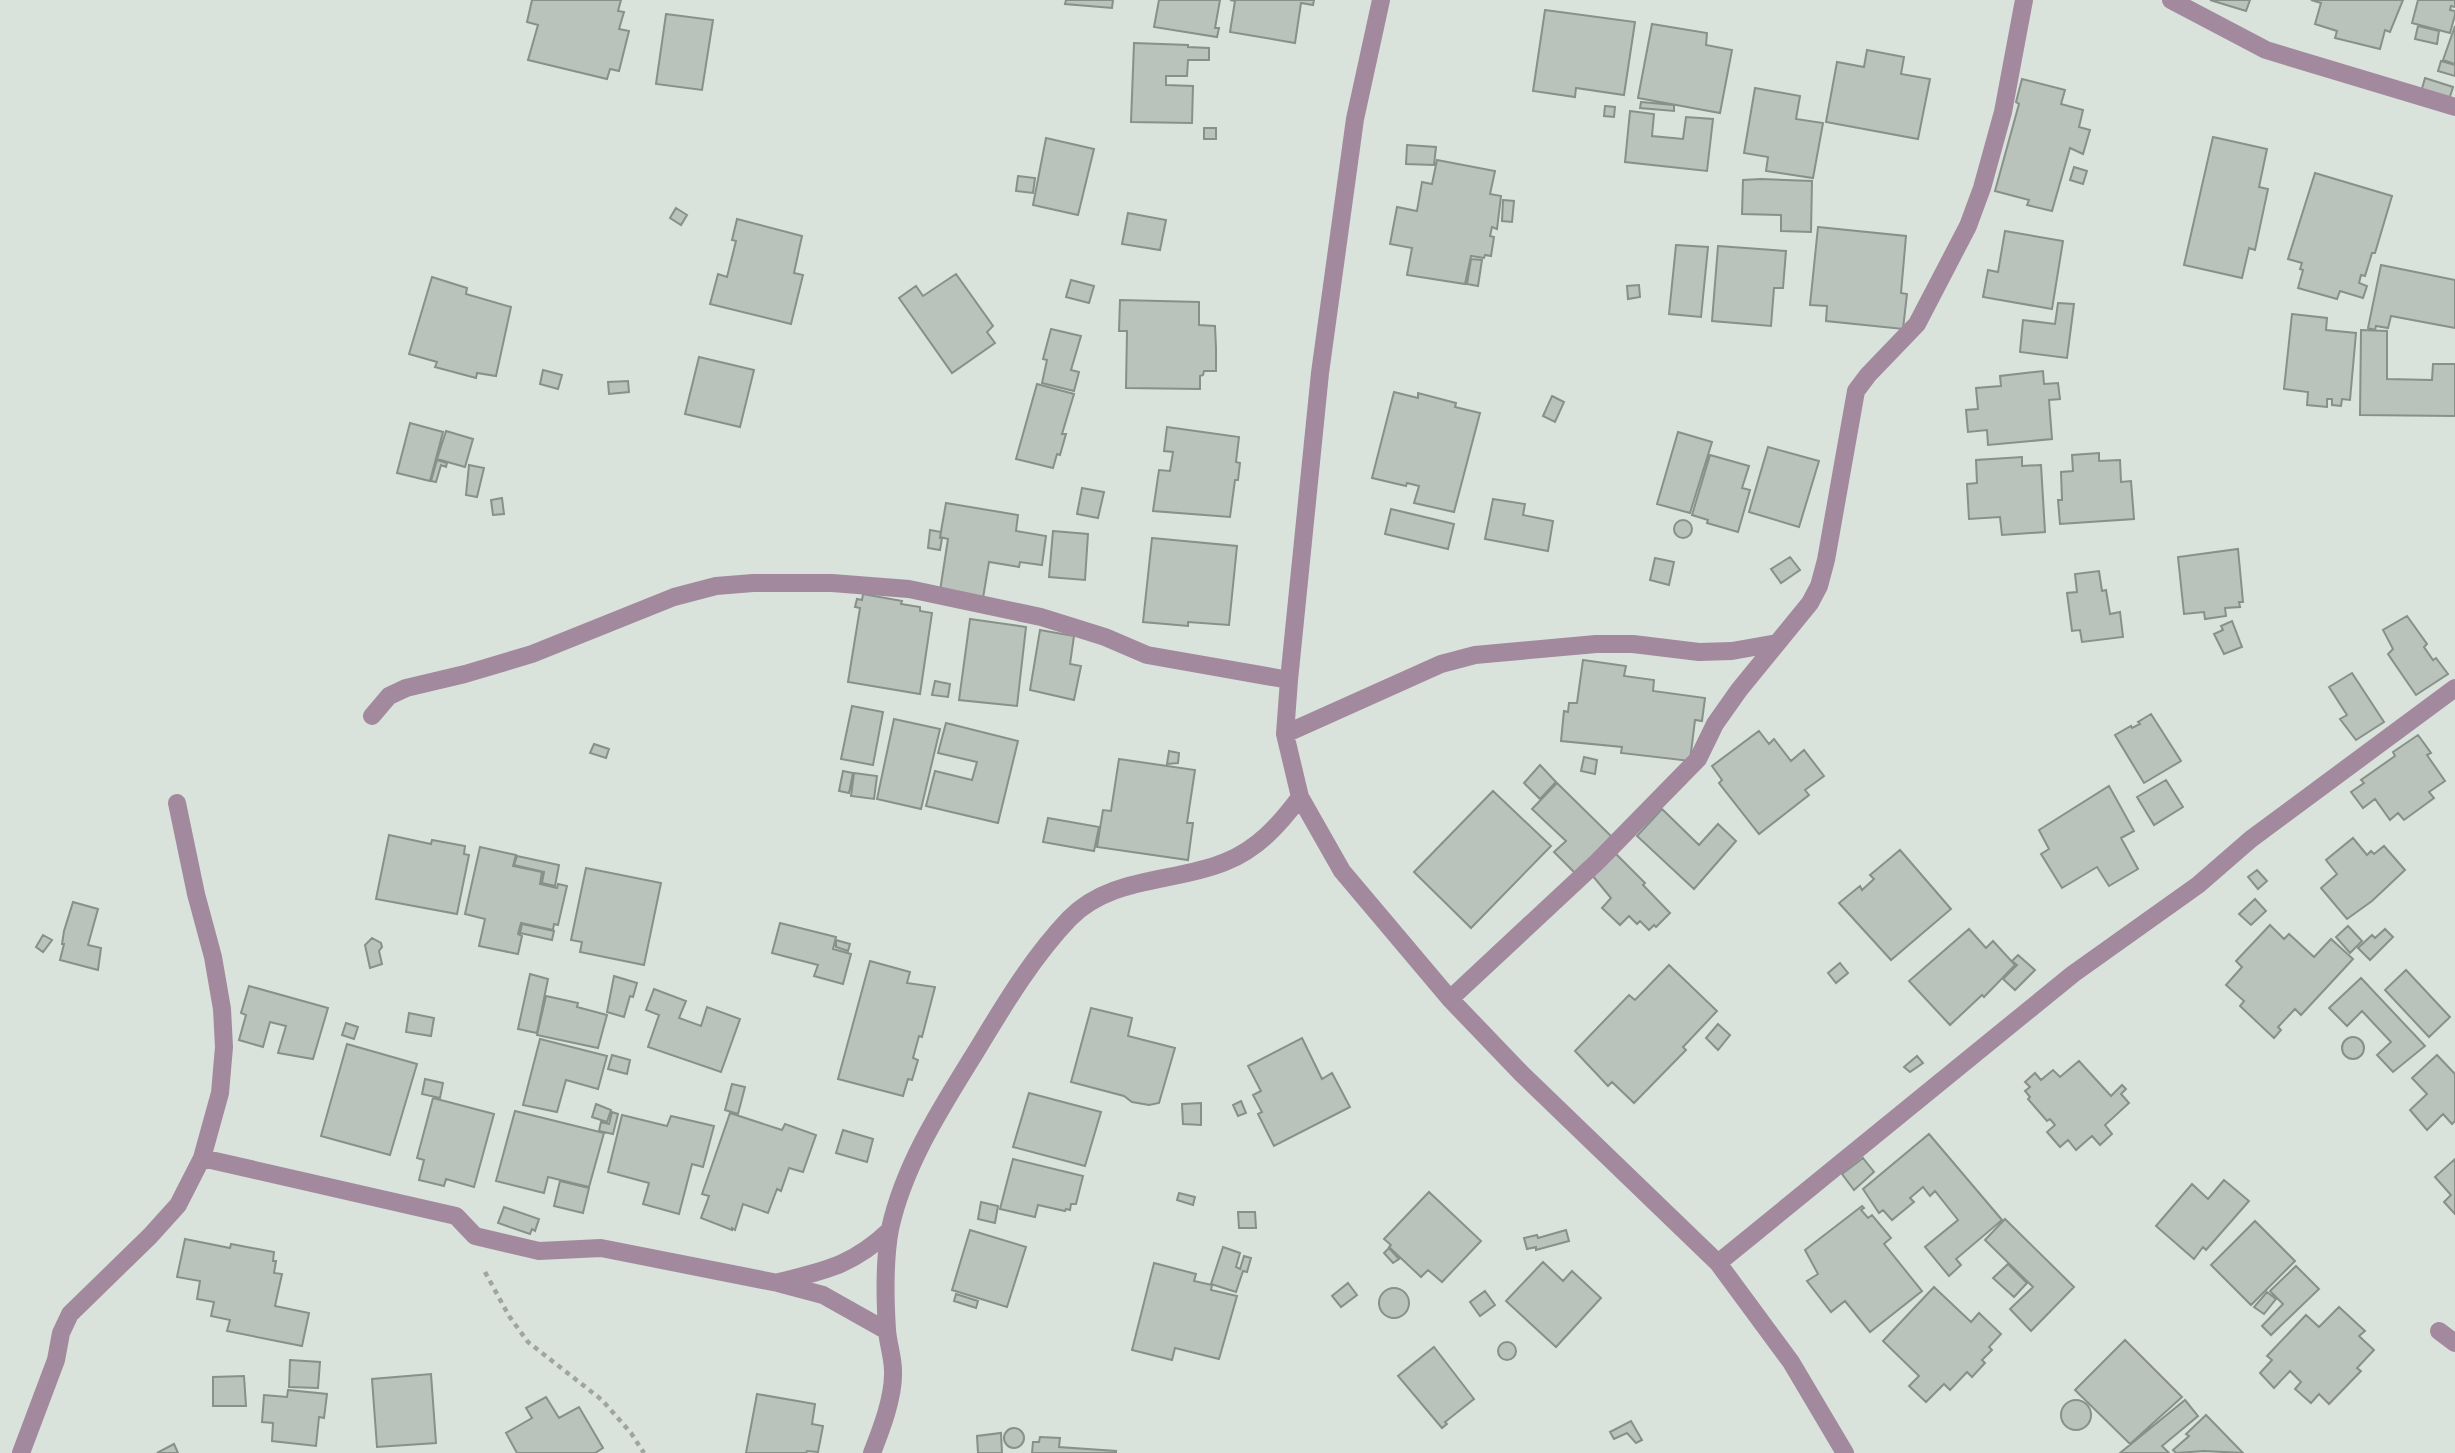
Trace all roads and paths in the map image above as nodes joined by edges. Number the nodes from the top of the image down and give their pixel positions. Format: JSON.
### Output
{"nodes":[{"id":1,"x":1381,"y":0,"type":"edge"},
{"id":2,"x":2024,"y":0,"type":"edge"},
{"id":3,"x":2171,"y":0,"type":"edge"},
{"id":4,"x":2455,"y":107,"type":"edge"},
{"id":5,"x":1777,"y":643,"type":"junction"},
{"id":6,"x":1289,"y":680,"type":"junction"},
{"id":7,"x":2455,"y":688,"type":"edge"},
{"id":8,"x":372,"y":716,"type":"dead end"},
{"id":9,"x":1285,"y":734,"type":"junction"},
{"id":10,"x":1300,"y":797,"type":"junction"},
{"id":11,"x":177,"y":803,"type":"dead end"},
{"id":12,"x":1450,"y":999,"type":"junction"},
{"id":13,"x":202,"y":1158,"type":"junction"},
{"id":14,"x":456,"y":1216,"type":"junction"},
{"id":15,"x":890,"y":1230,"type":"junction"},
{"id":16,"x":1718,"y":1263,"type":"junction"},
{"id":17,"x":778,"y":1283,"type":"junction"},
{"id":18,"x":887,"y":1331,"type":"junction"},
{"id":19,"x":2439,"y":1331,"type":"dead end"},
{"id":20,"x":2455,"y":1343,"type":"edge"},
{"id":21,"x":21,"y":1453,"type":"edge"},
{"id":22,"x":644,"y":1453,"type":"edge"},
{"id":23,"x":872,"y":1453,"type":"edge"},
{"id":24,"x":1845,"y":1453,"type":"edge"}],
"edges":[{"from":1,"to":6,"type":"street"},
{"from":2,"to":5,"type":"street"},
{"from":3,"to":4,"type":"street"},
{"from":5,"to":9,"type":"street"},
{"from":5,"to":12,"type":"street"},
{"from":6,"to":8,"type":"street"},
{"from":6,"to":9,"type":"street"},
{"from":7,"to":16,"type":"street"},
{"from":9,"to":10,"type":"street"},
{"from":10,"to":12,"type":"street"},
{"from":10,"to":15,"type":"street"},
{"from":11,"to":13,"type":"street"},
{"from":12,"to":16,"type":"street"},
{"from":13,"to":14,"type":"street"},
{"from":13,"to":21,"type":"street"},
{"from":14,"to":17,"type":"street"},
{"from":14,"to":22,"type":"path"},
{"from":15,"to":17,"type":"street"},
{"from":15,"to":18,"type":"street"},
{"from":16,"to":24,"type":"street"},
{"from":17,"to":18,"type":"street"},
{"from":18,"to":23,"type":"street"},
{"from":19,"to":20,"type":"street"}]}
